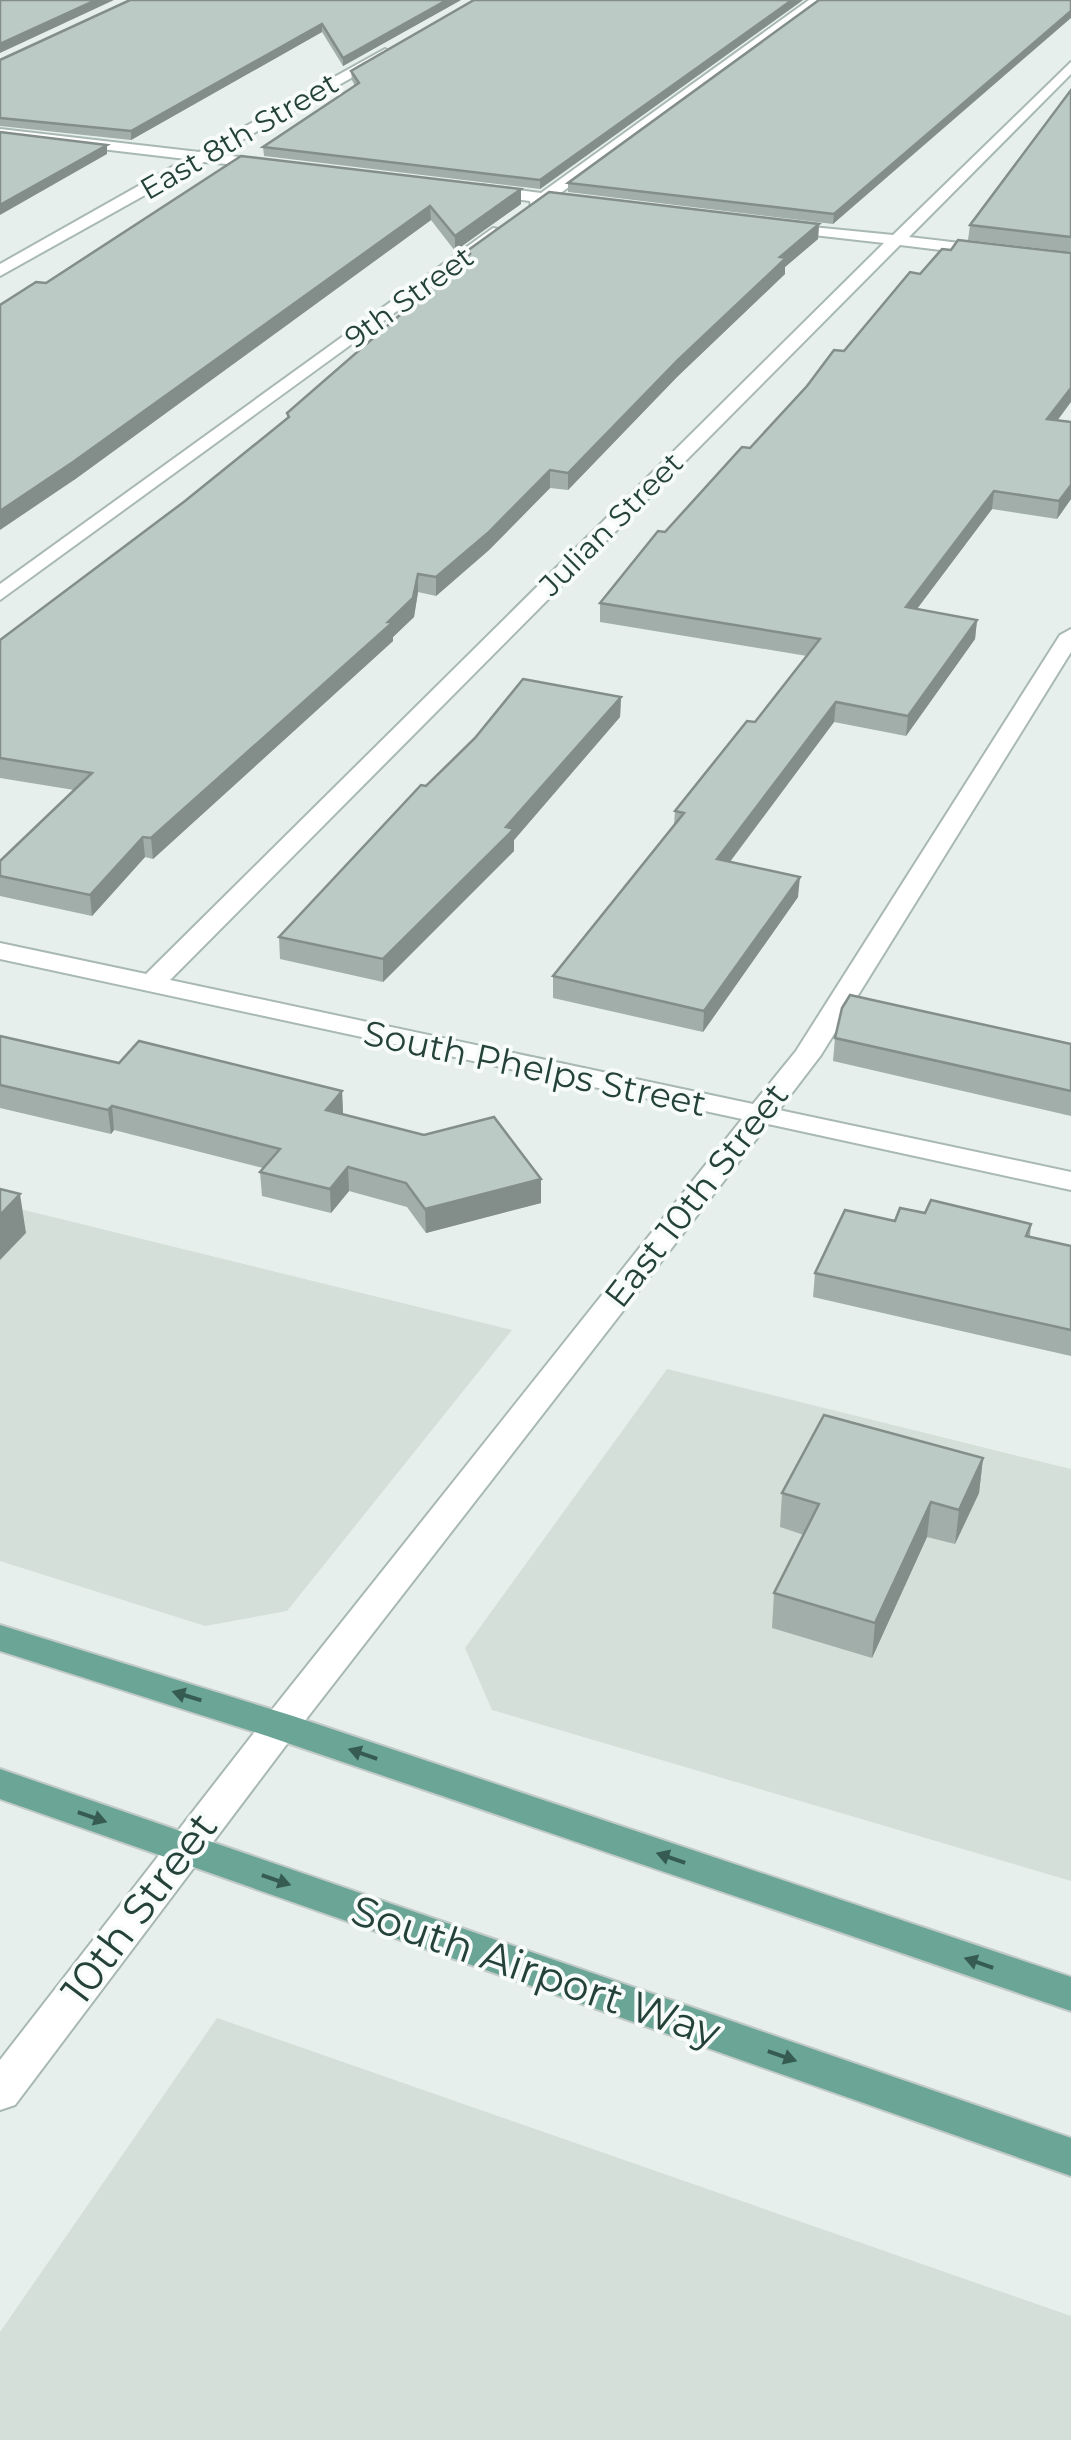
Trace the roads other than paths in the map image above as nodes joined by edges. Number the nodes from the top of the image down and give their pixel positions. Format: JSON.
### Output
{"nodes":[{"id":1,"x":817,"y":0,"type":"edge"},
{"id":2,"x":408,"y":39,"type":"edge"},
{"id":3,"x":1071,"y":66,"type":"edge"},
{"id":4,"x":0,"y":133,"type":"edge"},
{"id":5,"x":201,"y":157,"type":"junction"},
{"id":6,"x":291,"y":168,"type":"edge"},
{"id":7,"x":454,"y":187,"type":"edge"},
{"id":8,"x":545,"y":198,"type":"junction"},
{"id":9,"x":604,"y":205,"type":"edge"},
{"id":10,"x":529,"y":210,"type":"edge"},
{"id":11,"x":513,"y":221,"type":"edge"},
{"id":12,"x":760,"y":224,"type":"edge"},
{"id":13,"x":897,"y":240,"type":"junction"},
{"id":14,"x":1071,"y":261,"type":"edge"},
{"id":15,"x":0,"y":271,"type":"edge"},
{"id":16,"x":0,"y":594,"type":"edge"},
{"id":17,"x":1071,"y":635,"type":"edge"},
{"id":18,"x":1058,"y":679,"type":"edge"},
{"id":19,"x":0,"y":951,"type":"edge"},
{"id":20,"x":151,"y":984,"type":"junction"},
{"id":21,"x":758,"y":1117,"type":"junction"},
{"id":22,"x":1071,"y":1181,"type":"edge"},
{"id":23,"x":0,"y":1638,"type":"edge"},
{"id":24,"x":280,"y":1726,"type":"junction"},
{"id":25,"x":0,"y":1784,"type":"edge"},
{"id":26,"x":184,"y":1848,"type":"junction"},
{"id":27,"x":1071,"y":1994,"type":"edge"},
{"id":28,"x":0,"y":2092,"type":"edge"},
{"id":29,"x":1071,"y":2157,"type":"edge"}],
"edges":[{"from":1,"to":8,"type":"street"},
{"from":2,"to":5,"type":"street","name":"East 8th Street"},
{"from":3,"to":13,"type":"street","name":"Julian Street"},
{"from":4,"to":5,"type":"street"},
{"from":5,"to":6,"type":"street"},
{"from":5,"to":15,"type":"street","name":"East 8th Street"},
{"from":7,"to":8,"type":"street"},
{"from":8,"to":9,"type":"street"},
{"from":8,"to":10,"type":"street"},
{"from":11,"to":16,"type":"street","name":"9th Street"},
{"from":12,"to":13,"type":"street"},
{"from":13,"to":14,"type":"street"},
{"from":13,"to":20,"type":"street","name":"Julian Street"},
{"from":17,"to":18,"type":"street","name":"East 10th Street"},
{"from":18,"to":21,"type":"street","name":"East 10th Street"},
{"from":19,"to":20,"type":"street","name":"South Phelps Street"},
{"from":20,"to":21,"type":"street","name":"South Phelps Street"},
{"from":21,"to":22,"type":"street","name":"South Phelps Street"},
{"from":21,"to":24,"type":"street","name":"East 10th Street"},
{"from":24,"to":23,"type":"main road","one_way":true},
{"from":24,"to":26,"type":"street","name":"10th Street"},
{"from":27,"to":24,"type":"main road","one_way":true},
{"from":25,"to":26,"type":"main road","name":"South Airport Way","one_way":true},
{"from":26,"to":28,"type":"street","name":"10th Street"},
{"from":26,"to":29,"type":"main road","name":"South Airport Way","one_way":true}]}
